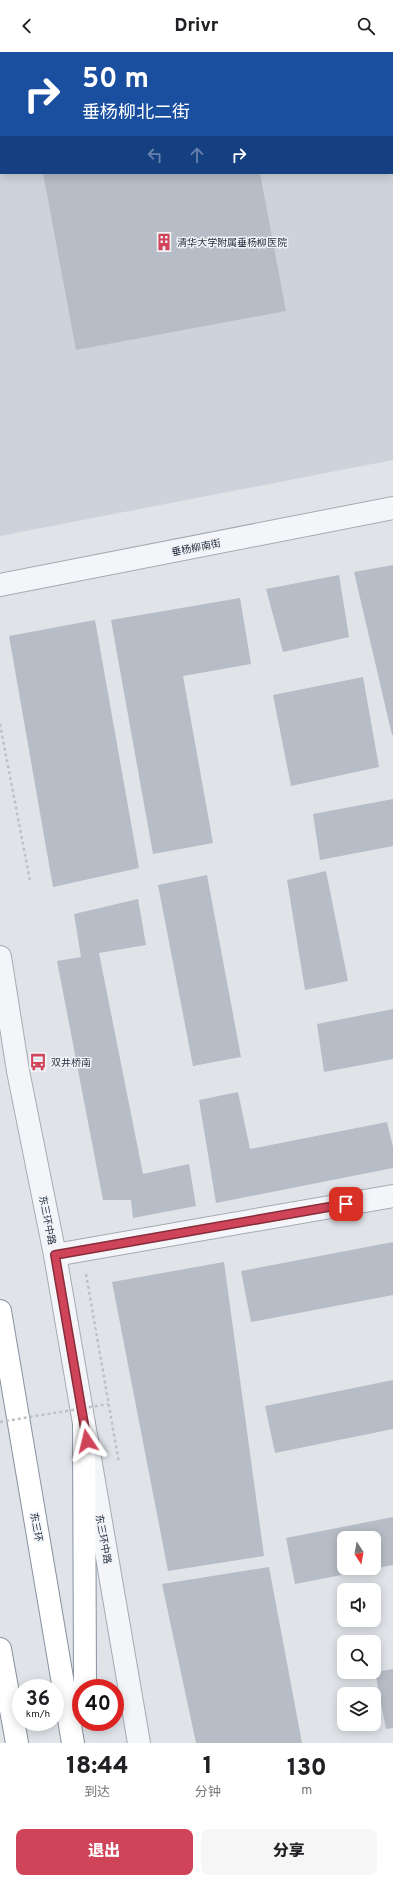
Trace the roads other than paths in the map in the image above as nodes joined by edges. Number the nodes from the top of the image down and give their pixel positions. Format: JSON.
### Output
{"nodes":[{"id":1,"x":393,"y":508,"type":"edge"},
{"id":2,"x":0,"y":586,"type":"edge"},
{"id":3,"x":0,"y":957,"type":"edge"},
{"id":4,"x":393,"y":1196,"type":"edge"},
{"id":5,"x":55,"y":1255,"type":"junction"},
{"id":6,"x":0,"y":1311,"type":"edge"},
{"id":7,"x":84,"y":1425,"type":"junction"},
{"id":8,"x":0,"y":1649,"type":"edge"},
{"id":9,"x":85,"y":1679,"type":"edge"},
{"id":10,"x":0,"y":1705,"type":"edge"},
{"id":11,"x":85,"y":1731,"type":"edge"},
{"id":12,"x":16,"y":1743,"type":"edge"},
{"id":13,"x":73,"y":1743,"type":"edge"},
{"id":14,"x":85,"y":1743,"type":"edge"},
{"id":15,"x":140,"y":1743,"type":"edge"}],
"edges":[{"from":1,"to":2,"type":"street","name":"垂杨柳南街"},
{"from":3,"to":5,"type":"street","name":"东三环中路"},
{"from":4,"to":5,"type":"street"},
{"from":5,"to":7,"type":"street","name":"东三环中路"},
{"from":6,"to":13,"type":"highway","name":"东三环"},
{"from":7,"to":9,"type":"highway"},
{"from":7,"to":15,"type":"street","name":"东三环中路"},
{"from":8,"to":12,"type":"highway"},
{"from":10,"to":12,"type":"highway"},
{"from":11,"to":14,"type":"highway"}]}
